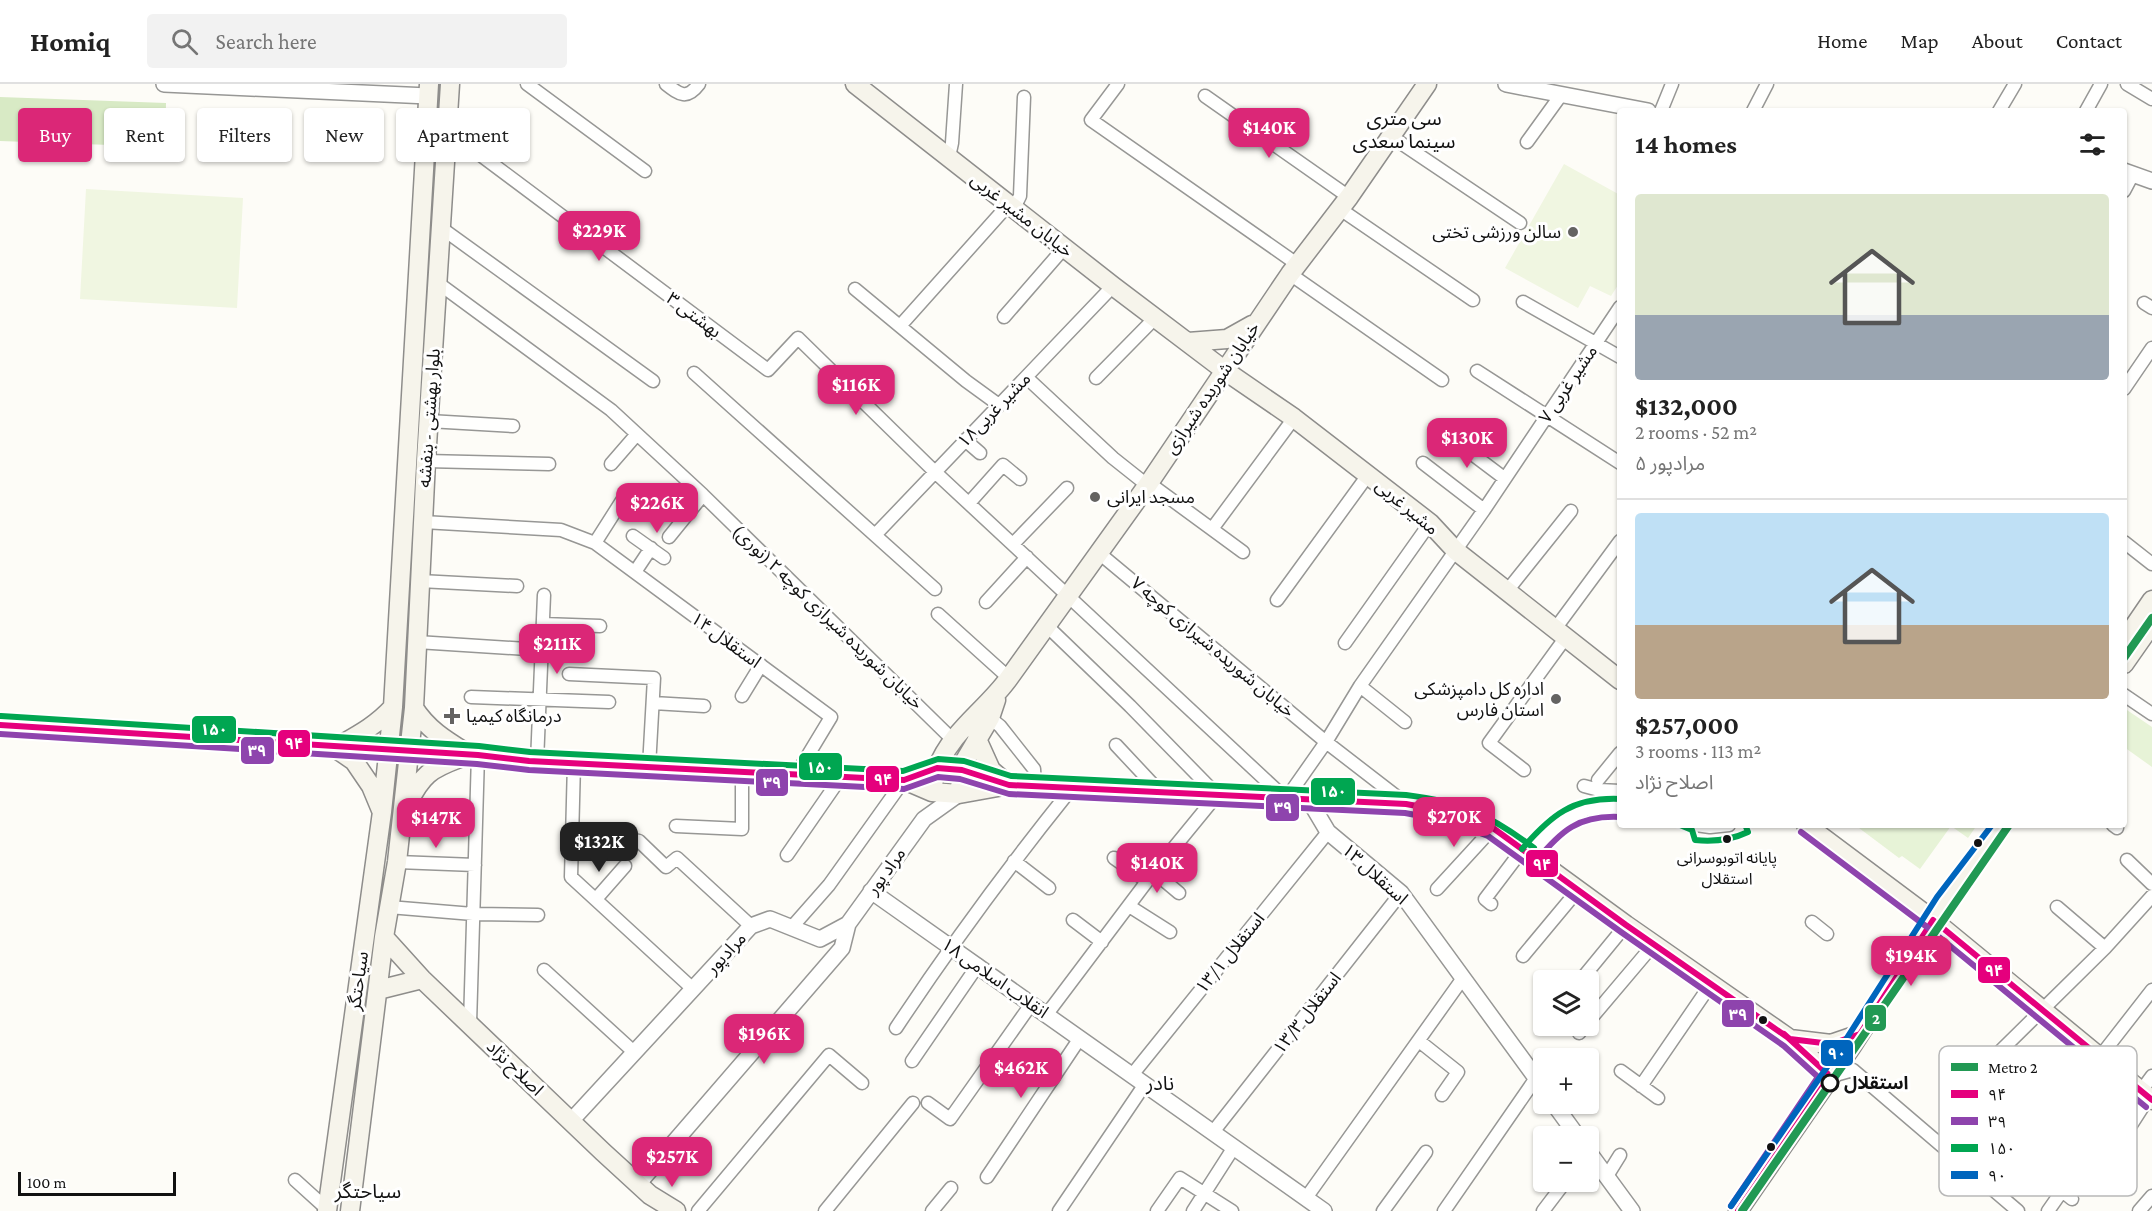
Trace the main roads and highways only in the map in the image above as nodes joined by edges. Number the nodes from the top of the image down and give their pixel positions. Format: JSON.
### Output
{"nodes":[{"id":1,"x":450,"y":84,"type":"edge"},
{"id":2,"x":1427,"y":84,"type":"edge"},
{"id":3,"x":855,"y":85,"type":"edge"},
{"id":4,"x":429,"y":90,"type":"edge"},
{"id":5,"x":1256,"y":323,"type":"junction"},
{"id":6,"x":414,"y":331,"type":"junction"},
{"id":7,"x":435,"y":332,"type":"junction"},
{"id":8,"x":1188,"y":342,"type":"junction"},
{"id":9,"x":1224,"y":370,"type":"junction"},
{"id":10,"x":2152,"y":600,"type":"edge"},
{"id":11,"x":2152,"y":624,"type":"edge"},
{"id":12,"x":2127,"y":637,"type":"edge"},
{"id":13,"x":2127,"y":660,"type":"edge"},
{"id":14,"x":1617,"y":678,"type":"edge"},
{"id":15,"x":1004,"y":686,"type":"junction"},
{"id":16,"x":393,"y":707,"type":"junction"},
{"id":17,"x":414,"y":708,"type":"junction"},
{"id":18,"x":0,"y":725,"type":"edge"},
{"id":19,"x":977,"y":739,"type":"junction"},
{"id":20,"x":335,"y":748,"type":"junction"},
{"id":21,"x":388,"y":750,"type":"junction"},
{"id":22,"x":410,"y":752,"type":"junction"},
{"id":23,"x":474,"y":755,"type":"junction"},
{"id":24,"x":937,"y":768,"type":"junction"},
{"id":25,"x":962,"y":770,"type":"junction"},
{"id":26,"x":904,"y":780,"type":"junction"},
{"id":27,"x":1009,"y":785,"type":"junction"},
{"id":28,"x":932,"y":792,"type":"junction"},
{"id":29,"x":958,"y":794,"type":"junction"},
{"id":30,"x":382,"y":812,"type":"junction"},
{"id":31,"x":403,"y":813,"type":"junction"},
{"id":32,"x":1810,"y":828,"type":"edge"},
{"id":33,"x":2001,"y":828,"type":"edge"},
{"id":34,"x":1933,"y":920,"type":"junction"},
{"id":35,"x":384,"y":938,"type":"junction"},
{"id":36,"x":422,"y":979,"type":"junction"},
{"id":37,"x":378,"y":990,"type":"junction"},
{"id":38,"x":1860,"y":1034,"type":"junction"},
{"id":39,"x":1790,"y":1039,"type":"junction"},
{"id":40,"x":2086,"y":1046,"type":"edge"},
{"id":41,"x":1830,"y":1076,"type":"junction"},
{"id":42,"x":648,"y":1197,"type":"edge"},
{"id":43,"x":327,"y":1210,"type":"edge"},
{"id":44,"x":350,"y":1211,"type":"edge"},
{"id":45,"x":676,"y":1211,"type":"edge"},
{"id":46,"x":1738,"y":1211,"type":"edge"}],
"edges":[{"from":1,"to":7,"type":"main road","name":"بلوار بهشتی - بنفشه"},
{"from":2,"to":5,"type":"main road","name":"خیابان شوریده شیرازی"},
{"from":3,"to":8,"type":"main road","name":"خیابان مشیر غربی"},
{"from":4,"to":6,"type":"main road","name":"بلوار بهشتی - بنفشه"},
{"from":5,"to":8,"type":"main road"},
{"from":5,"to":9,"type":"main road","name":"خیابان شوریده شیرازی"},
{"from":6,"to":7,"type":"main road"},
{"from":6,"to":16,"type":"main road","name":"بلوار بهشتی - بنفشه"},
{"from":7,"to":17,"type":"main road","name":"بلوار بهشتی - بنفشه"},
{"from":8,"to":9,"type":"main road","name":"مشیر غربی"},
{"from":9,"to":14,"type":"main road","name":"مشیر غربی"},
{"from":9,"to":15,"type":"main road","name":"خیابان شوریده شیرازی"},
{"from":10,"to":12,"type":"main road"},
{"from":11,"to":13,"type":"main road"},
{"from":15,"to":19,"type":"main road","name":"خیابان شوریده شیرازی"},
{"from":15,"to":24,"type":"main road","name":"خیابان شوریده شیرازی"},
{"from":16,"to":20,"type":"main road"},
{"from":16,"to":21,"type":"main road","name":"بلوار بهشتی - بنفشه"},
{"from":17,"to":22,"type":"main road","name":"بلوار بهشتی - بنفشه"},
{"from":17,"to":23,"type":"main road"},
{"from":18,"to":20,"type":"main road"},
{"from":19,"to":25,"type":"main road","name":"خیابان شوریده شیرازی"},
{"from":19,"to":27,"type":"main road"},
{"from":20,"to":21,"type":"main road"},
{"from":20,"to":30,"type":"main road"},
{"from":21,"to":22,"type":"main road"},
{"from":21,"to":30,"type":"main road","name":"سیاحتگر"},
{"from":22,"to":23,"type":"main road"},
{"from":22,"to":31,"type":"main road","name":"سیاحتگر"},
{"from":23,"to":26,"type":"main road"},
{"from":23,"to":31,"type":"main road"},
{"from":24,"to":25,"type":"main road"},
{"from":24,"to":26,"type":"main road"},
{"from":24,"to":28,"type":"main road","name":"خیابان شوریده شیرازی"},
{"from":25,"to":27,"type":"main road"},
{"from":25,"to":29,"type":"main road","name":"خیابان شوریده شیرازی"},
{"from":26,"to":28,"type":"main road"},
{"from":27,"to":29,"type":"main road"},
{"from":27,"to":39,"type":"main road"},
{"from":28,"to":29,"type":"main road"},
{"from":30,"to":43,"type":"main road","name":"سیاحتگر"},
{"from":31,"to":35,"type":"main road","name":"سیاحتگر"},
{"from":32,"to":34,"type":"main road"},
{"from":33,"to":34,"type":"main road"},
{"from":34,"to":38,"type":"main road"},
{"from":34,"to":40,"type":"main road"},
{"from":35,"to":36,"type":"main road","name":"اصلاح نژاد"},
{"from":35,"to":37,"type":"main road","name":"سیاحتگر"},
{"from":36,"to":37,"type":"main road"},
{"from":36,"to":42,"type":"main road","name":"اصلاح نژاد"},
{"from":37,"to":44,"type":"main road","name":"سیاحتگر"},
{"from":38,"to":39,"type":"main road"},
{"from":38,"to":41,"type":"main road"},
{"from":39,"to":41,"type":"main road"},
{"from":41,"to":46,"type":"main road"},
{"from":42,"to":45,"type":"main road","name":"اصلاح نژاد"}]}
